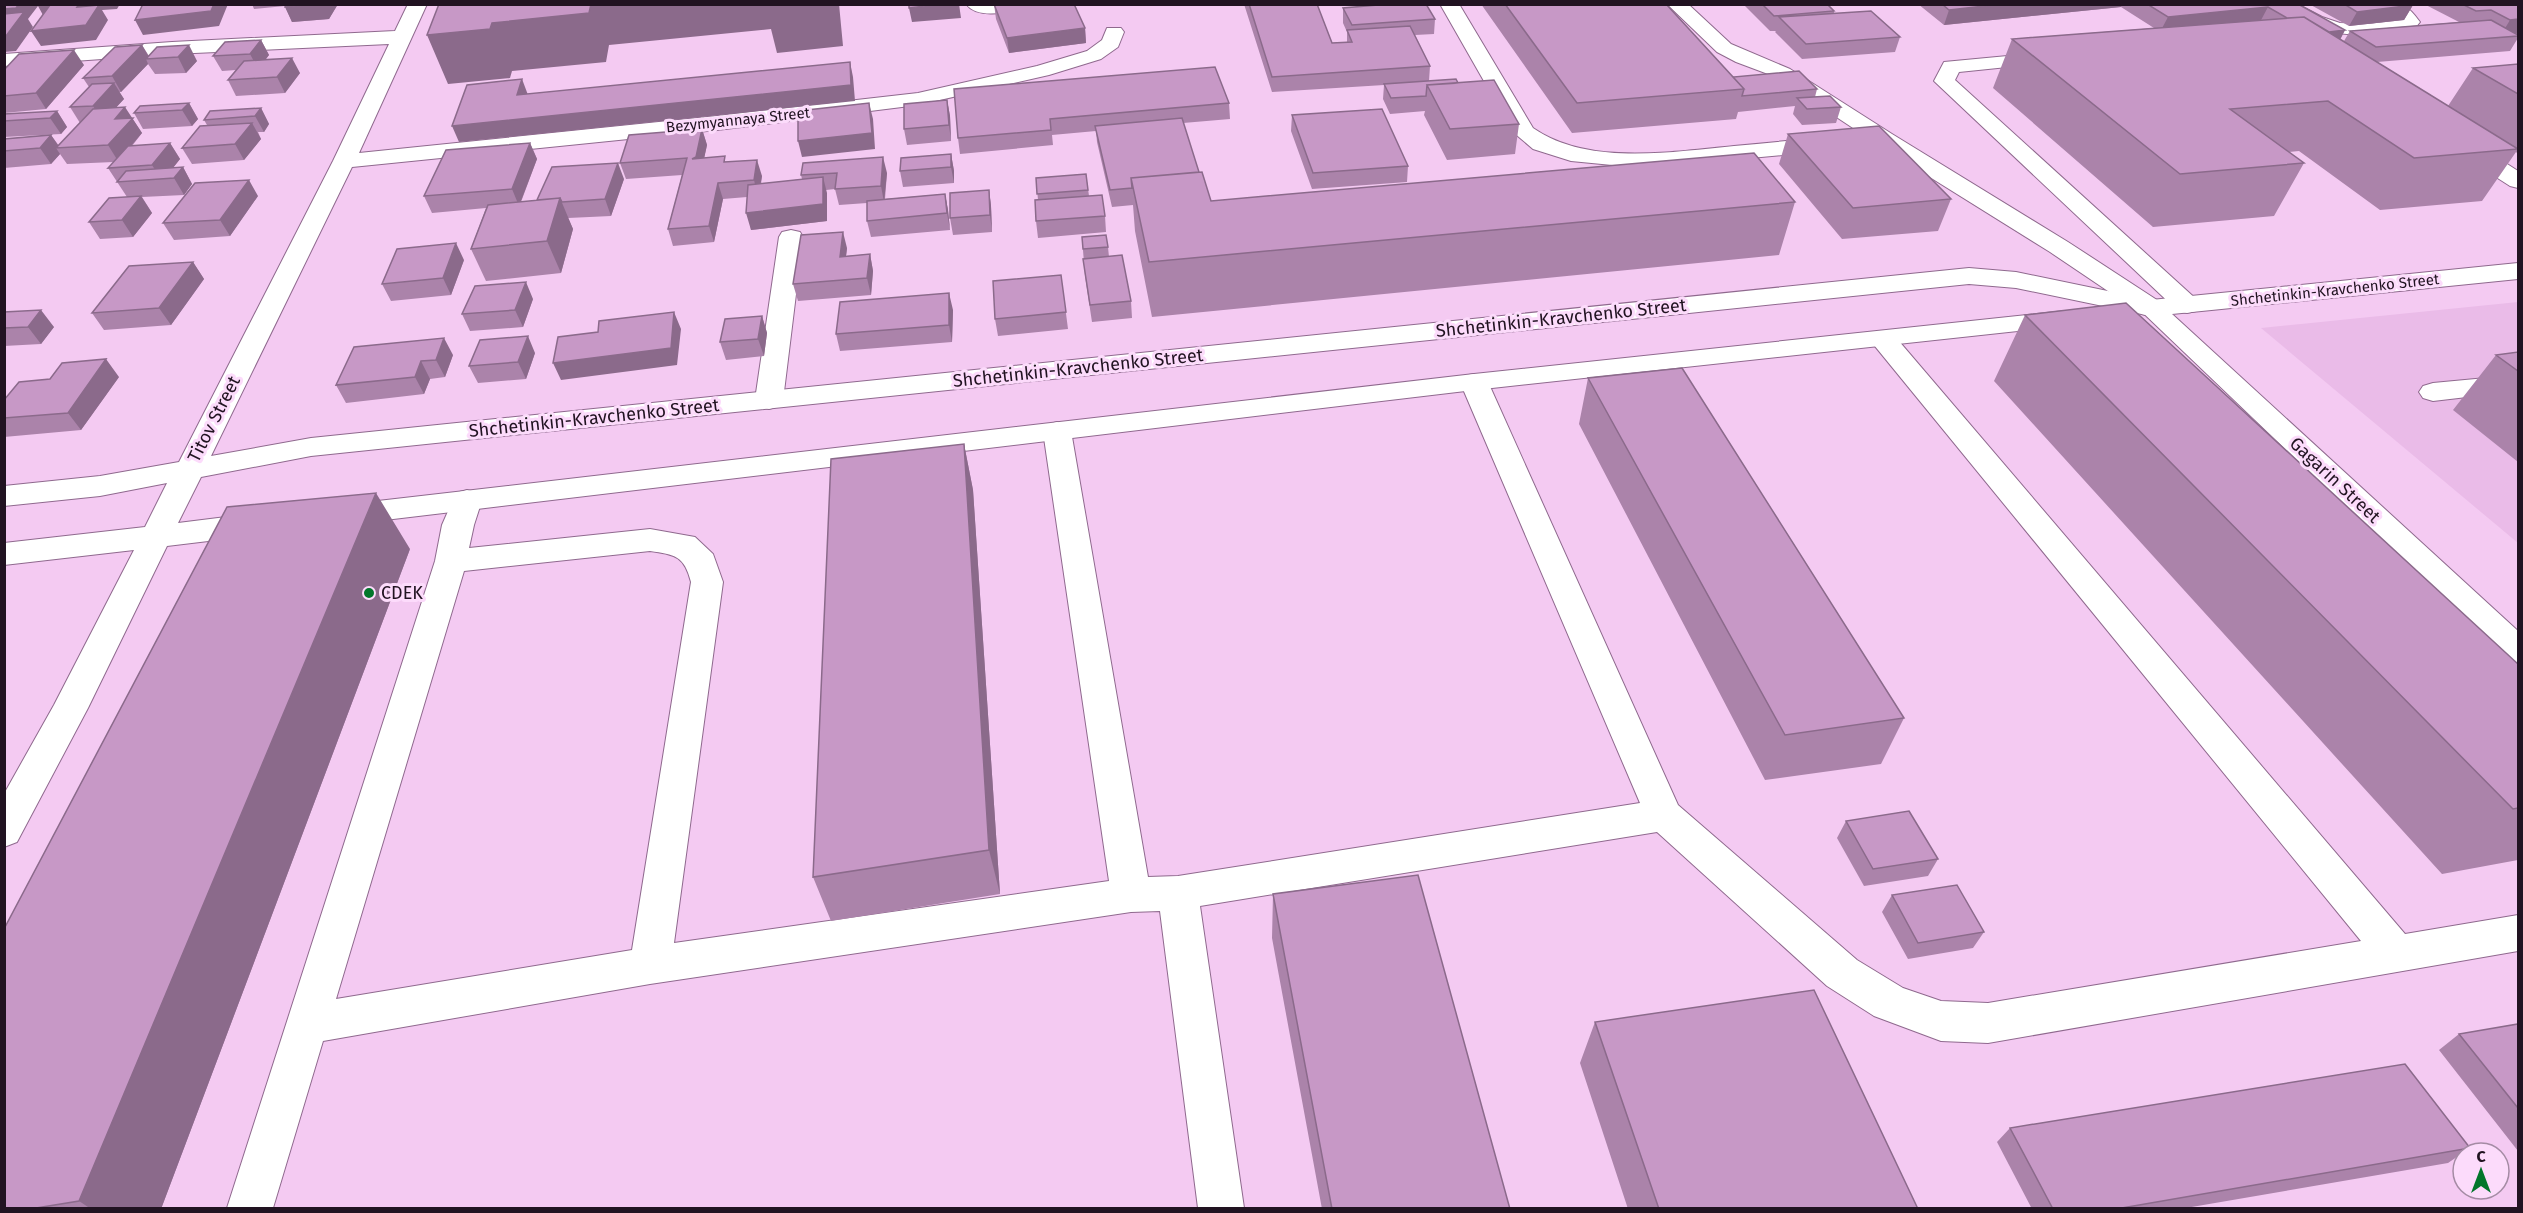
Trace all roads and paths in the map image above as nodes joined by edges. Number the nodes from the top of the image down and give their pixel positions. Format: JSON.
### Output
{"nodes":[{"id":1,"x":418,"y":4,"type":"edge"},
{"id":2,"x":975,"y":4,"type":"edge"},
{"id":3,"x":1018,"y":4,"type":"edge"},
{"id":4,"x":1449,"y":4,"type":"edge"},
{"id":5,"x":1676,"y":4,"type":"edge"},
{"id":6,"x":2282,"y":4,"type":"edge"},
{"id":7,"x":2390,"y":4,"type":"edge"},
{"id":8,"x":1114,"y":32,"type":"dead end"},
{"id":9,"x":403,"y":38,"type":"junction"},
{"id":10,"x":2067,"y":57,"type":"edge"},
{"id":11,"x":4,"y":60,"type":"edge"},
{"id":12,"x":2450,"y":137,"type":"edge"},
{"id":13,"x":1884,"y":139,"type":"junction"},
{"id":14,"x":344,"y":162,"type":"junction"},
{"id":15,"x":2518,"y":181,"type":"edge"},
{"id":16,"x":791,"y":237,"type":"dead end"},
{"id":17,"x":2518,"y":271,"type":"edge"},
{"id":18,"x":2187,"y":305,"type":"junction"},
{"id":19,"x":2151,"y":308,"type":"junction"},
{"id":20,"x":1882,"y":339,"type":"junction"},
{"id":21,"x":1474,"y":382,"type":"junction"},
{"id":22,"x":2518,"y":383,"type":"edge"},
{"id":23,"x":2433,"y":392,"type":"dead end"},
{"id":24,"x":769,"y":400,"type":"junction"},
{"id":25,"x":1057,"y":431,"type":"junction"},
{"id":26,"x":188,"y":471,"type":"junction"},
{"id":27,"x":4,"y":496,"type":"edge"},
{"id":28,"x":467,"y":500,"type":"junction"},
{"id":29,"x":318,"y":518,"type":"edge"},
{"id":30,"x":284,"y":521,"type":"edge"},
{"id":31,"x":156,"y":536,"type":"junction"},
{"id":32,"x":4,"y":554,"type":"edge"},
{"id":33,"x":451,"y":561,"type":"junction"},
{"id":34,"x":2518,"y":651,"type":"edge"},
{"id":35,"x":1665,"y":815,"type":"junction"},
{"id":36,"x":4,"y":831,"type":"edge"},
{"id":37,"x":1178,"y":893,"type":"junction"},
{"id":38,"x":1131,"y":895,"type":"junction"},
{"id":39,"x":2518,"y":933,"type":"edge"},
{"id":40,"x":2397,"y":954,"type":"junction"},
{"id":41,"x":650,"y":964,"type":"junction"},
{"id":42,"x":308,"y":1024,"type":"junction"},
{"id":43,"x":250,"y":1209,"type":"edge"},
{"id":44,"x":1221,"y":1209,"type":"edge"}],
"edges":[{"from":1,"to":9,"type":"street","name":"Titov Street"},
{"from":2,"to":3,"type":"street"},
{"from":4,"to":13,"type":"street"},
{"from":5,"to":13,"type":"street","name":"Gagarin Street"},
{"from":6,"to":7,"type":"street"},
{"from":8,"to":14,"type":"street","name":"Bezymyannaya Street"},
{"from":9,"to":11,"type":"street"},
{"from":9,"to":14,"type":"street","name":"Titov Street"},
{"from":10,"to":18,"type":"street"},
{"from":12,"to":15,"type":"street"},
{"from":13,"to":19,"type":"street","name":"Gagarin Street"},
{"from":14,"to":26,"type":"street","name":"Titov Street"},
{"from":16,"to":24,"type":"street"},
{"from":17,"to":18,"type":"street","name":"Shchetinkin-Kravchenko Street"},
{"from":18,"to":19,"type":"street","name":"Shchetinkin-Kravchenko Street"},
{"from":19,"to":20,"type":"street","name":"Shchetinkin-Kravchenko Street"},
{"from":19,"to":24,"type":"street","name":"Shchetinkin-Kravchenko Street"},
{"from":19,"to":34,"type":"street","name":"Gagarin Street"},
{"from":20,"to":21,"type":"street","name":"Shchetinkin-Kravchenko Street"},
{"from":20,"to":40,"type":"street"},
{"from":21,"to":25,"type":"street","name":"Shchetinkin-Kravchenko Street"},
{"from":21,"to":35,"type":"street"},
{"from":22,"to":23,"type":"street"},
{"from":24,"to":26,"type":"street","name":"Shchetinkin-Kravchenko Street"},
{"from":25,"to":28,"type":"street","name":"Shchetinkin-Kravchenko Street"},
{"from":25,"to":38,"type":"street"},
{"from":26,"to":27,"type":"street","name":"Shchetinkin-Kravchenko Street"},
{"from":26,"to":31,"type":"street","name":"Titov Street"},
{"from":28,"to":29,"type":"street","name":"Shchetinkin-Kravchenko Street"},
{"from":28,"to":33,"type":"street"},
{"from":30,"to":31,"type":"street"},
{"from":31,"to":32,"type":"street"},
{"from":31,"to":36,"type":"street","name":"Titov Street"},
{"from":33,"to":41,"type":"street"},
{"from":33,"to":42,"type":"street"},
{"from":35,"to":37,"type":"street"},
{"from":35,"to":40,"type":"street"},
{"from":37,"to":38,"type":"street"},
{"from":37,"to":44,"type":"street"},
{"from":38,"to":41,"type":"street"},
{"from":39,"to":40,"type":"street"},
{"from":41,"to":42,"type":"street"},
{"from":42,"to":43,"type":"street"}]}
